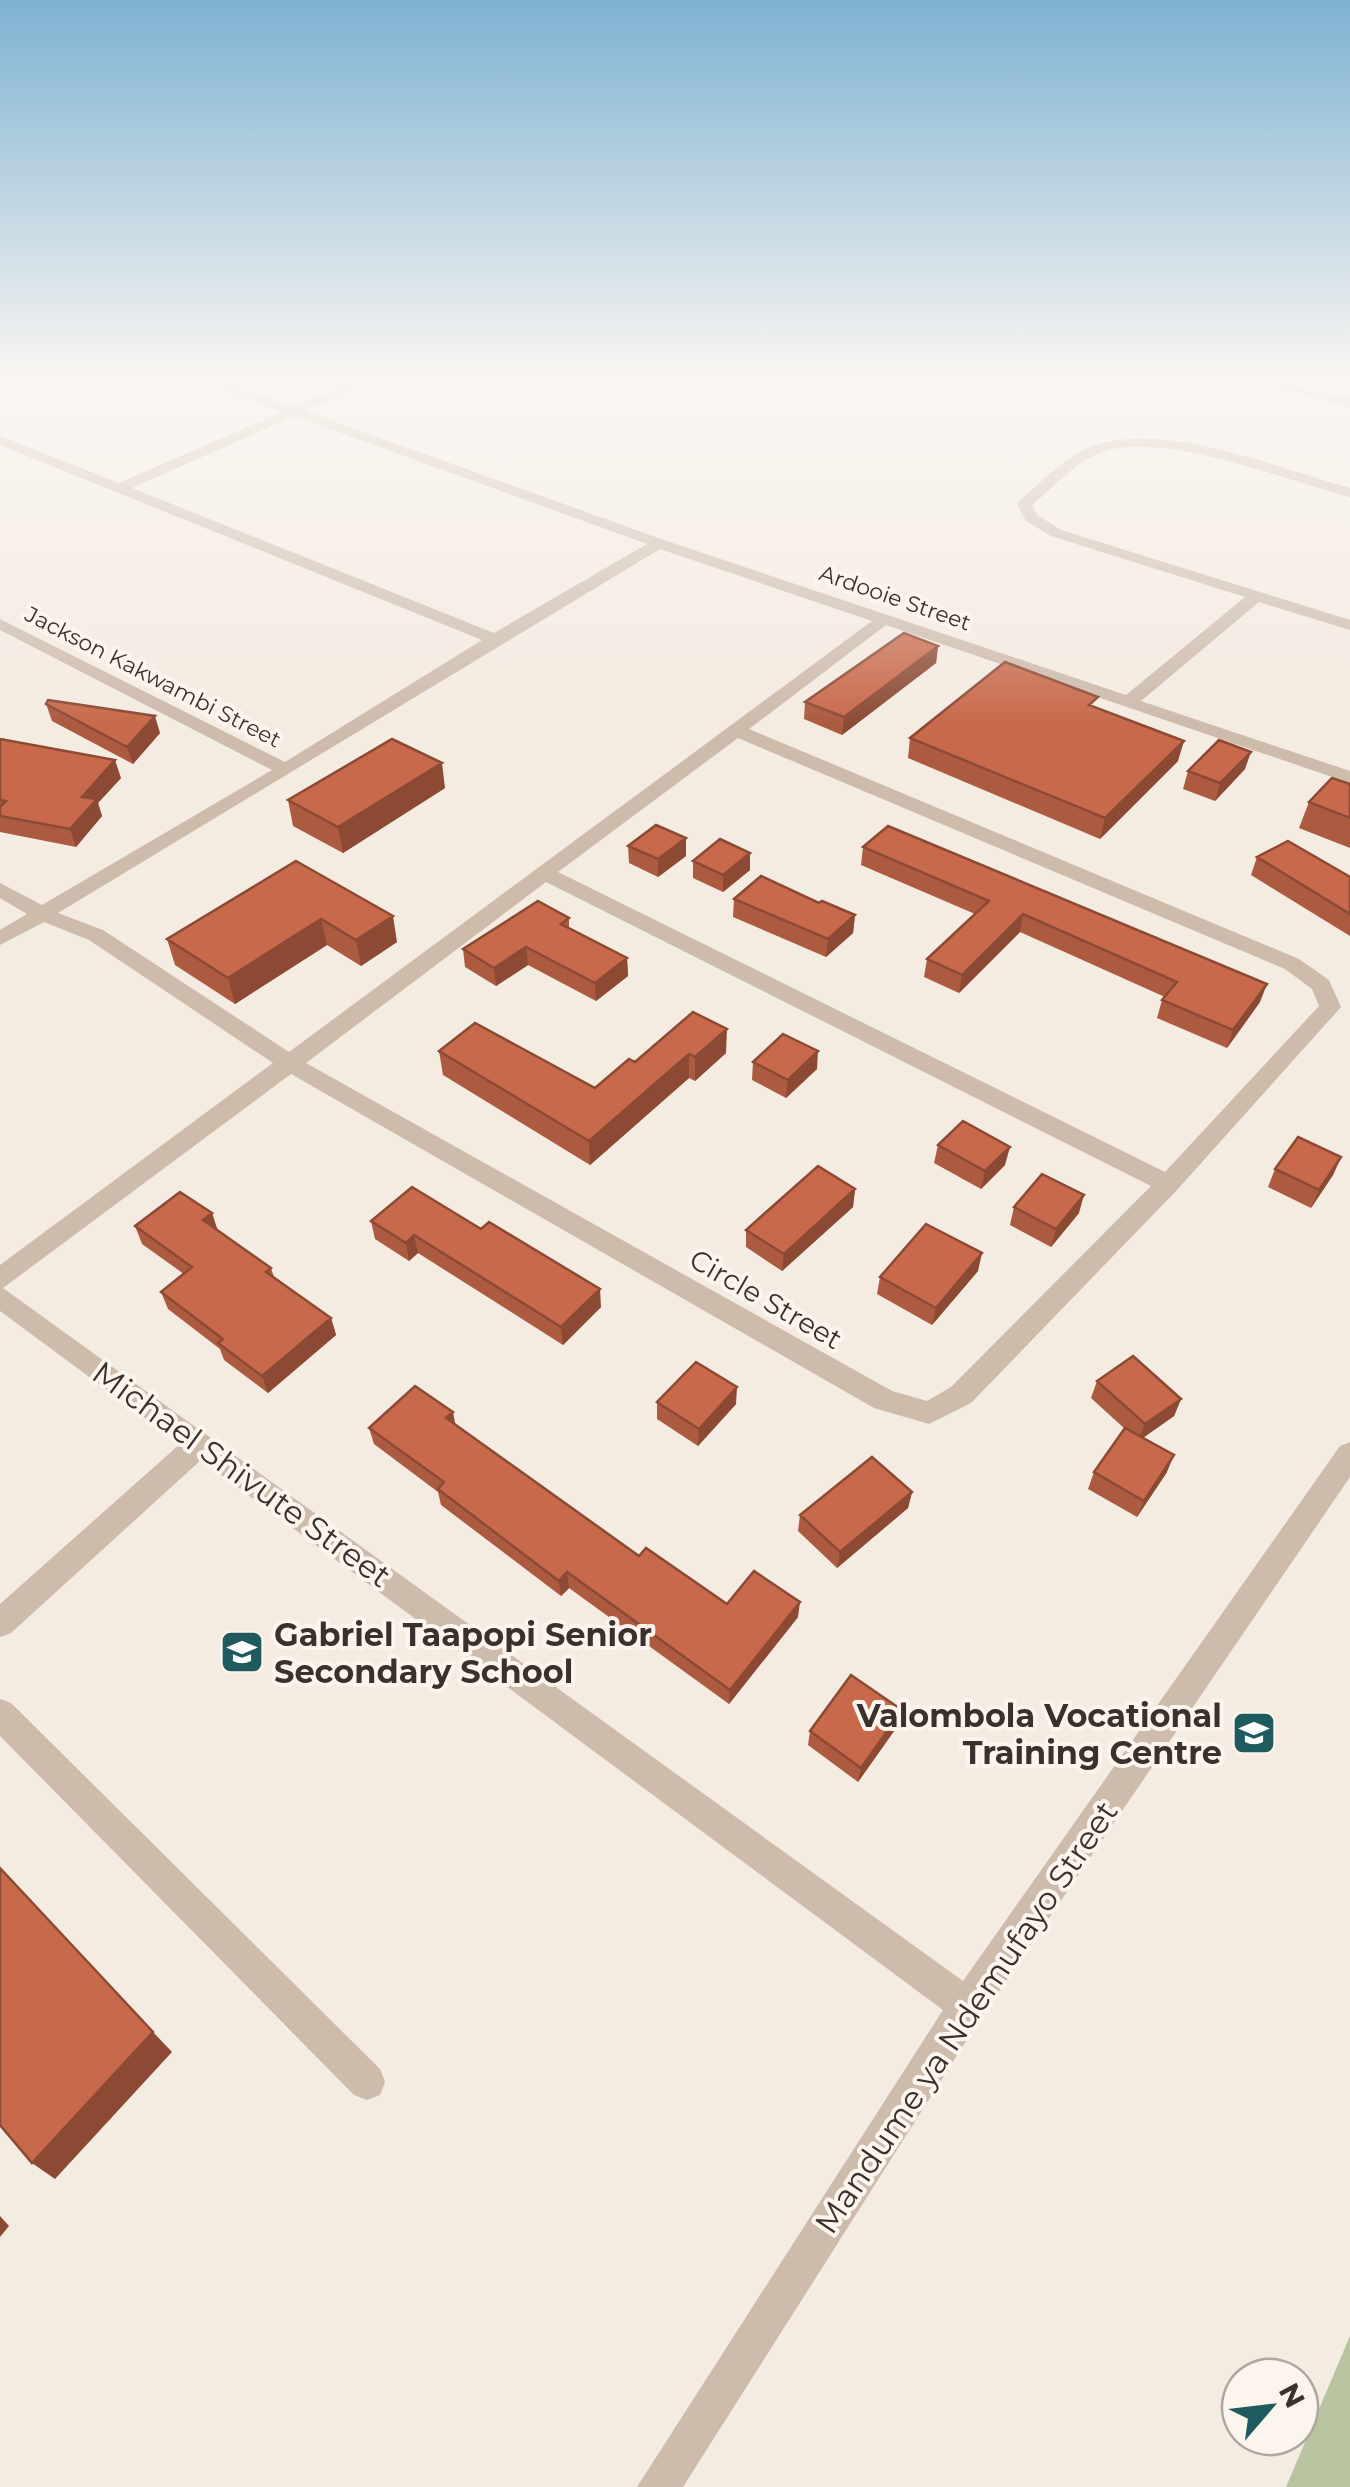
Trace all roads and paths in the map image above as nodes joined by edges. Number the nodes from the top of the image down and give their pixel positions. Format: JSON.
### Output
{"nodes":[{"id":1,"x":135,"y":494,"type":"edge"},
{"id":2,"x":524,"y":494,"type":"edge"},
{"id":3,"x":1037,"y":494,"type":"edge"},
{"id":4,"x":659,"y":542,"type":"junction"},
{"id":5,"x":1256,"y":596,"type":"junction"},
{"id":6,"x":886,"y":618,"type":"junction"},
{"id":7,"x":0,"y":624,"type":"edge"},
{"id":8,"x":1350,"y":625,"type":"edge"},
{"id":9,"x":494,"y":639,"type":"junction"},
{"id":10,"x":1130,"y":702,"type":"junction"},
{"id":11,"x":734,"y":730,"type":"junction"},
{"id":12,"x":286,"y":770,"type":"junction"},
{"id":13,"x":1350,"y":777,"type":"edge"},
{"id":14,"x":544,"y":873,"type":"junction"},
{"id":15,"x":0,"y":889,"type":"edge"},
{"id":16,"x":42,"y":914,"type":"junction"},
{"id":17,"x":0,"y":939,"type":"edge"},
{"id":18,"x":289,"y":1063,"type":"junction"},
{"id":19,"x":1168,"y":1184,"type":"junction"},
{"id":20,"x":0,"y":1278,"type":"edge"},
{"id":21,"x":0,"y":1297,"type":"edge"},
{"id":22,"x":200,"y":1443,"type":"junction"},
{"id":23,"x":1350,"y":1454,"type":"edge"},
{"id":24,"x":0,"y":1623,"type":"edge"},
{"id":25,"x":0,"y":1714,"type":"edge"},
{"id":26,"x":967,"y":2006,"type":"junction"},
{"id":27,"x":367,"y":2082,"type":"dead end"},
{"id":28,"x":658,"y":2487,"type":"edge"}],
"edges":[{"from":1,"to":9,"type":"street"},
{"from":2,"to":4,"type":"street","name":"Ardooie Street"},
{"from":3,"to":5,"type":"street"},
{"from":4,"to":6,"type":"street","name":"Ardooie Street"},
{"from":4,"to":9,"type":"street"},
{"from":5,"to":8,"type":"street"},
{"from":5,"to":10,"type":"street"},
{"from":6,"to":10,"type":"street","name":"Ardooie Street"},
{"from":6,"to":11,"type":"street"},
{"from":7,"to":12,"type":"street","name":"Jackson Kakwambi Street"},
{"from":9,"to":12,"type":"street"},
{"from":10,"to":13,"type":"street","name":"Ardooie Street"},
{"from":11,"to":14,"type":"street"},
{"from":11,"to":19,"type":"street","name":"Circle Street"},
{"from":12,"to":16,"type":"street"},
{"from":14,"to":18,"type":"street"},
{"from":14,"to":19,"type":"street"},
{"from":15,"to":16,"type":"street","name":"Circle Street"},
{"from":16,"to":17,"type":"street"},
{"from":16,"to":18,"type":"street","name":"Circle Street"},
{"from":18,"to":19,"type":"street","name":"Circle Street"},
{"from":18,"to":20,"type":"street"},
{"from":21,"to":22,"type":"street","name":"Michael Shivute Street"},
{"from":22,"to":24,"type":"street"},
{"from":22,"to":26,"type":"street","name":"Michael Shivute Street"},
{"from":23,"to":26,"type":"street","name":"Mandume ya Ndemufayo Street"},
{"from":25,"to":27,"type":"street"},
{"from":26,"to":28,"type":"street","name":"Mandume ya Ndemufayo Street"}]}
